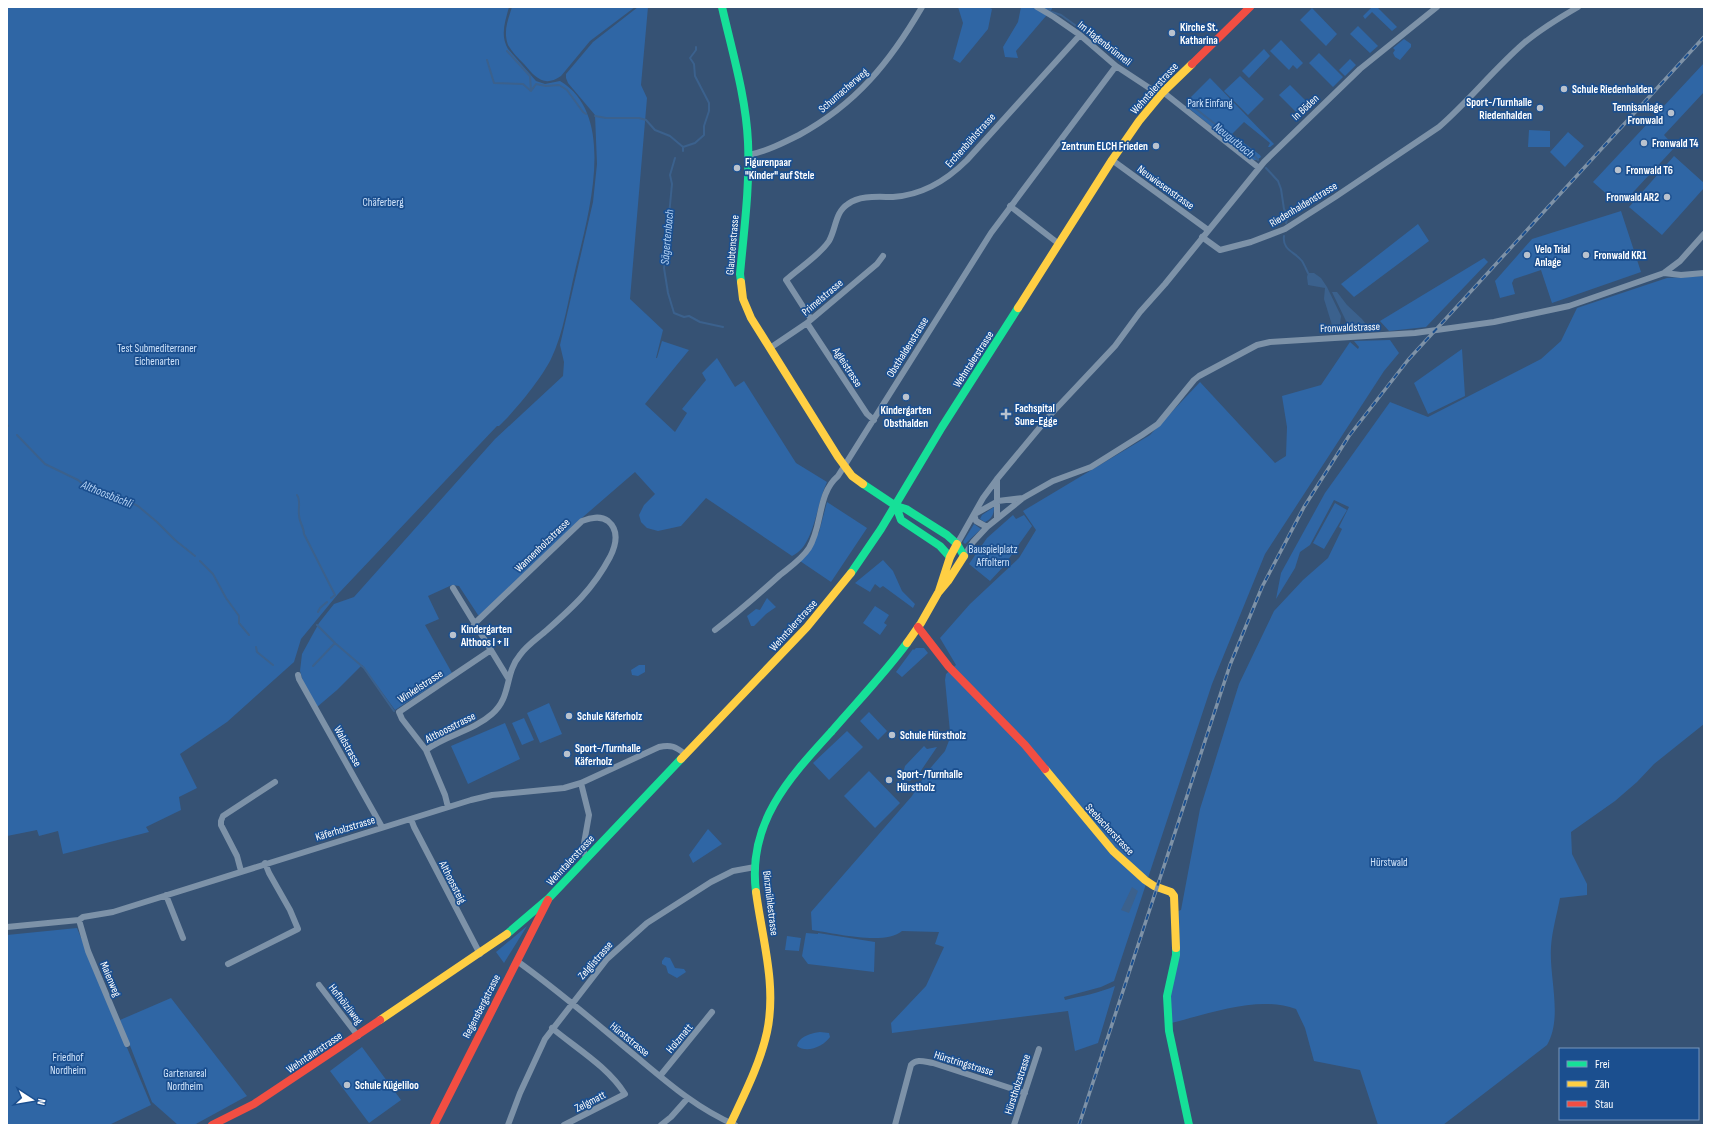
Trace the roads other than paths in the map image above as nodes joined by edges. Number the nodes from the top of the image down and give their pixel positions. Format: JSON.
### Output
{"nodes":[{"id":1,"x":722,"y":7,"type":"edge"},
{"id":2,"x":922,"y":7,"type":"edge"},
{"id":3,"x":1037,"y":7,"type":"edge"},
{"id":4,"x":1250,"y":7,"type":"edge"},
{"id":5,"x":1437,"y":7,"type":"edge"},
{"id":6,"x":1578,"y":7,"type":"edge"},
{"id":7,"x":1080,"y":36,"type":"junction"},
{"id":8,"x":1116,"y":66,"type":"junction"},
{"id":9,"x":1162,"y":93,"type":"junction"},
{"id":10,"x":749,"y":155,"type":"junction"},
{"id":11,"x":1112,"y":160,"type":"junction"},
{"id":12,"x":1258,"y":168,"type":"junction"},
{"id":13,"x":1010,"y":206,"type":"junction"},
{"id":14,"x":1208,"y":230,"type":"junction"},
{"id":15,"x":1704,"y":234,"type":"edge"},
{"id":16,"x":1202,"y":237,"type":"junction"},
{"id":17,"x":1059,"y":244,"type":"junction"},
{"id":18,"x":883,"y":256,"type":"dead end"},
{"id":19,"x":1664,"y":273,"type":"junction"},
{"id":20,"x":1704,"y":273,"type":"edge"},
{"id":21,"x":809,"y":321,"type":"junction"},
{"id":22,"x":770,"y":348,"type":"junction"},
{"id":23,"x":874,"y":420,"type":"junction"},
{"id":24,"x":844,"y":466,"type":"junction"},
{"id":25,"x":997,"y":479,"type":"junction"},
{"id":26,"x":1023,"y":498,"type":"junction"},
{"id":27,"x":998,"y":501,"type":"junction"},
{"id":28,"x":896,"y":506,"type":"junction"},
{"id":29,"x":974,"y":514,"type":"junction"},
{"id":30,"x":997,"y":518,"type":"junction"},
{"id":31,"x":987,"y":527,"type":"junction"},
{"id":32,"x":958,"y":544,"type":"junction"},
{"id":33,"x":964,"y":556,"type":"junction"},
{"id":34,"x":950,"y":557,"type":"junction"},
{"id":35,"x":453,"y":588,"type":"dead end"},
{"id":36,"x":938,"y":593,"type":"junction"},
{"id":37,"x":474,"y":624,"type":"junction"},
{"id":38,"x":918,"y":627,"type":"junction"},
{"id":39,"x":715,"y":630,"type":"dead end"},
{"id":40,"x":490,"y":650,"type":"junction"},
{"id":41,"x":298,"y":675,"type":"dead end"},
{"id":42,"x":508,"y":678,"type":"junction"},
{"id":43,"x":426,"y":750,"type":"junction"},
{"id":44,"x":685,"y":754,"type":"junction"},
{"id":45,"x":275,"y":782,"type":"dead end"},
{"id":46,"x":581,"y":783,"type":"junction"},
{"id":47,"x":448,"y":807,"type":"junction"},
{"id":48,"x":411,"y":819,"type":"junction"},
{"id":49,"x":382,"y":827,"type":"junction"},
{"id":50,"x":586,"y":858,"type":"junction"},
{"id":51,"x":265,"y":863,"type":"junction"},
{"id":52,"x":755,"y":868,"type":"junction"},
{"id":53,"x":241,"y":871,"type":"junction"},
{"id":54,"x":166,"y":895,"type":"junction"},
{"id":55,"x":549,"y":898,"type":"junction"},
{"id":56,"x":80,"y":920,"type":"junction"},
{"id":57,"x":7,"y":927,"type":"edge"},
{"id":58,"x":183,"y":938,"type":"dead end"},
{"id":59,"x":480,"y":954,"type":"junction"},
{"id":60,"x":517,"y":961,"type":"junction"},
{"id":61,"x":228,"y":964,"type":"dead end"},
{"id":62,"x":319,"y":985,"type":"dead end"},
{"id":63,"x":571,"y":1003,"type":"junction"},
{"id":64,"x":712,"y":1012,"type":"dead end"},
{"id":65,"x":552,"y":1028,"type":"junction"},
{"id":66,"x":358,"y":1036,"type":"junction"},
{"id":67,"x":127,"y":1044,"type":"dead end"},
{"id":68,"x":1039,"y":1049,"type":"dead end"},
{"id":69,"x":660,"y":1076,"type":"junction"},
{"id":70,"x":1025,"y":1093,"type":"junction"},
{"id":71,"x":687,"y":1099,"type":"junction"},
{"id":72,"x":732,"y":1124,"type":"edge"},
{"id":73,"x":212,"y":1125,"type":"edge"},
{"id":74,"x":434,"y":1125,"type":"edge"},
{"id":75,"x":508,"y":1125,"type":"edge"},
{"id":76,"x":564,"y":1125,"type":"edge"},
{"id":77,"x":661,"y":1125,"type":"edge"},
{"id":78,"x":896,"y":1125,"type":"edge"},
{"id":79,"x":1014,"y":1125,"type":"edge"},
{"id":80,"x":1189,"y":1125,"type":"edge"}],
"edges":[{"from":1,"to":10,"type":"street","name":"Glaubtenstrasse"},
{"from":2,"to":10,"type":"street","name":"Schumacherweg"},
{"from":3,"to":7,"type":"street","name":"Im Hagenbrünneli"},
{"from":4,"to":9,"type":"street","name":"Wehntalerstrasse"},
{"from":5,"to":12,"type":"street","name":"In Böden"},
{"from":6,"to":16,"type":"street","name":"Riedenhaldenstrasse"},
{"from":7,"to":8,"type":"street","name":"Im Hagenbrünneli"},
{"from":7,"to":21,"type":"street","name":"Erchenbühlstrasse"},
{"from":8,"to":9,"type":"street","name":"Im Hagenbrünneli"},
{"from":8,"to":13,"type":"street","name":"Obsthaldenstrasse"},
{"from":9,"to":11,"type":"street","name":"Wehntalerstrasse"},
{"from":9,"to":12,"type":"street","name":"Im Hagenbrünneli"},
{"from":10,"to":22,"type":"street","name":"Glaubtenstrasse"},
{"from":11,"to":14,"type":"street","name":"Neuwiesenstrasse"},
{"from":11,"to":17,"type":"street","name":"Wehntalerstrasse"},
{"from":12,"to":14,"type":"street","name":"In Böden"},
{"from":13,"to":17,"type":"street"},
{"from":13,"to":23,"type":"street","name":"Obsthaldenstrasse"},
{"from":14,"to":16,"type":"street","name":"In Böden"},
{"from":15,"to":19,"type":"street","name":"Fronwaldstrasse"},
{"from":16,"to":25,"type":"street"},
{"from":17,"to":28,"type":"street","name":"Wehntalerstrasse"},
{"from":18,"to":21,"type":"street","name":"Primelstrasse"},
{"from":19,"to":20,"type":"street"},
{"from":19,"to":26,"type":"street","name":"Fronwaldstrasse"},
{"from":21,"to":22,"type":"street","name":"Primelstrasse"},
{"from":21,"to":23,"type":"street","name":"Agleistrasse"},
{"from":22,"to":24,"type":"street","name":"Glaubtenstrasse"},
{"from":23,"to":24,"type":"street","name":"Obsthaldenstrasse"},
{"from":24,"to":28,"type":"street","name":"Glaubtenstrasse"},
{"from":24,"to":39,"type":"street","name":"Obsthaldenstrasse"},
{"from":25,"to":27,"type":"street"},
{"from":25,"to":29,"type":"street"},
{"from":26,"to":27,"type":"street","name":"Fronwaldstrasse"},
{"from":26,"to":30,"type":"street","name":"Fronwaldstrasse"},
{"from":27,"to":29,"type":"street","name":"Fronwaldstrasse"},
{"from":27,"to":30,"type":"street"},
{"from":28,"to":32,"type":"street"},
{"from":28,"to":34,"type":"street"},
{"from":28,"to":44,"type":"street","name":"Wehntalerstrasse"},
{"from":29,"to":31,"type":"street"},
{"from":29,"to":32,"type":"street"},
{"from":30,"to":31,"type":"street","name":"Fronwaldstrasse"},
{"from":31,"to":33,"type":"street","name":"Fronwaldstrasse"},
{"from":32,"to":33,"type":"street"},
{"from":32,"to":34,"type":"street","name":"Binzmühlestrasse"},
{"from":33,"to":34,"type":"street"},
{"from":33,"to":36,"type":"street","name":"Binzmühlestrasse"},
{"from":34,"to":36,"type":"street","name":"Binzmühlestrasse"},
{"from":35,"to":37,"type":"street"},
{"from":36,"to":38,"type":"street","name":"Binzmühlestrasse"},
{"from":37,"to":40,"type":"street"},
{"from":37,"to":42,"type":"street","name":"Wannenholzstrasse"},
{"from":38,"to":52,"type":"street","name":"Binzmühlestrasse"},
{"from":38,"to":80,"type":"street","name":"Seebacherstrasse"},
{"from":40,"to":42,"type":"street"},
{"from":40,"to":43,"type":"street","name":"Winkelstrasse"},
{"from":41,"to":49,"type":"street","name":"Waldstrasse"},
{"from":42,"to":43,"type":"street","name":"Althoosstrasse"},
{"from":43,"to":47,"type":"street","name":"Althoosstrasse"},
{"from":44,"to":46,"type":"street","name":"Käferholzstrasse"},
{"from":44,"to":50,"type":"street","name":"Wehntalerstrasse"},
{"from":45,"to":53,"type":"street"},
{"from":46,"to":47,"type":"street","name":"Käferholzstrasse"},
{"from":46,"to":50,"type":"street"},
{"from":47,"to":48,"type":"street","name":"Käferholzstrasse"},
{"from":48,"to":49,"type":"street","name":"Käferholzstrasse"},
{"from":48,"to":59,"type":"street","name":"Althoossteig"},
{"from":49,"to":51,"type":"street","name":"Käferholzstrasse"},
{"from":50,"to":55,"type":"street","name":"Wehntalerstrasse"},
{"from":51,"to":53,"type":"street","name":"Käferholzstrasse"},
{"from":51,"to":61,"type":"street"},
{"from":52,"to":63,"type":"street","name":"Zelglistrasse"},
{"from":52,"to":72,"type":"street","name":"Binzmühlestrasse"},
{"from":53,"to":54,"type":"street","name":"Käferholzstrasse"},
{"from":54,"to":56,"type":"street","name":"Käferholzstrasse"},
{"from":54,"to":58,"type":"street"},
{"from":55,"to":59,"type":"street","name":"Wehntalerstrasse"},
{"from":55,"to":60,"type":"street","name":"Regensbergstrasse"},
{"from":56,"to":57,"type":"street","name":"Käferholzstrasse"},
{"from":56,"to":67,"type":"street","name":"Maienweg"},
{"from":59,"to":66,"type":"street","name":"Wehntalerstrasse"},
{"from":60,"to":63,"type":"street","name":"Hürststrasse"},
{"from":60,"to":74,"type":"street","name":"Regensbergstrasse"},
{"from":62,"to":66,"type":"street","name":"Hofhölzliweg"},
{"from":63,"to":65,"type":"street","name":"Zelglistrasse"},
{"from":63,"to":69,"type":"street","name":"Hürststrasse"},
{"from":64,"to":69,"type":"street","name":"Holzmatt"},
{"from":65,"to":75,"type":"street","name":"Zelglistrasse"},
{"from":65,"to":76,"type":"street","name":"Zelgmatt"},
{"from":66,"to":73,"type":"street","name":"Wehntalerstrasse"},
{"from":68,"to":70,"type":"street","name":"Hürstholzstrasse"},
{"from":69,"to":71,"type":"street","name":"Hürststrasse"},
{"from":70,"to":78,"type":"street","name":"Hürstringstrasse"},
{"from":70,"to":79,"type":"street","name":"Hürstholzstrasse"},
{"from":71,"to":72,"type":"street","name":"Hürststrasse"},
{"from":71,"to":77,"type":"street"}]}
